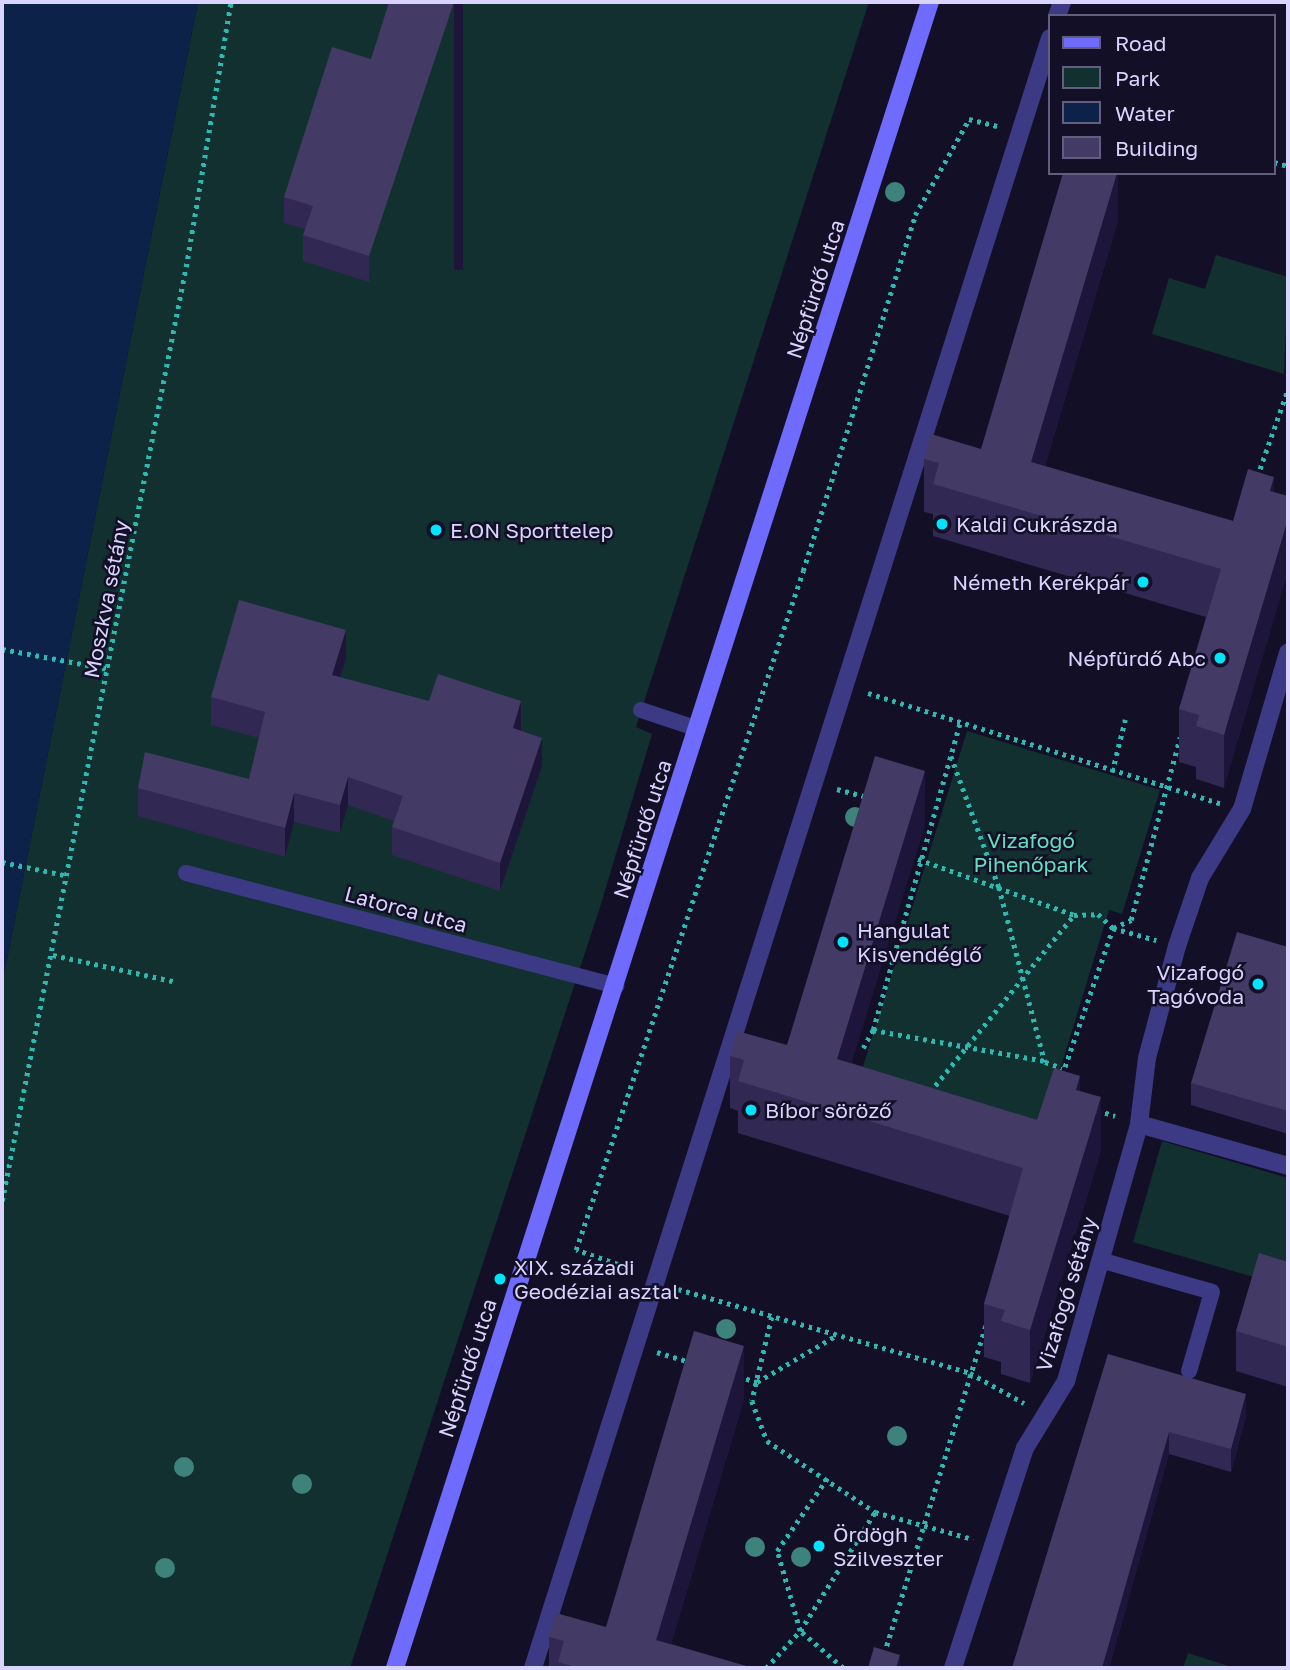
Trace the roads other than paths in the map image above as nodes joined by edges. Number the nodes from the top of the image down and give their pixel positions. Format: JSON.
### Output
{"nodes":[{"id":1,"x":930,"y":2,"type":"edge"},
{"id":2,"x":1048,"y":44,"type":"edge"},
{"id":3,"x":1288,"y":653,"type":"edge"},
{"id":4,"x":641,"y":710,"type":"dead end"},
{"id":5,"x":698,"y":729,"type":"junction"},
{"id":6,"x":186,"y":873,"type":"dead end"},
{"id":7,"x":616,"y":986,"type":"junction"},
{"id":8,"x":1139,"y":1124,"type":"junction"},
{"id":9,"x":1288,"y":1166,"type":"edge"},
{"id":10,"x":1100,"y":1260,"type":"junction"},
{"id":11,"x":1189,"y":1371,"type":"dead end"},
{"id":12,"x":395,"y":1668,"type":"edge"},
{"id":13,"x":533,"y":1668,"type":"edge"},
{"id":14,"x":953,"y":1668,"type":"edge"}],
"edges":[{"from":1,"to":5,"type":"street","name":"Népfürdő utca"},
{"from":2,"to":13,"type":"street"},
{"from":3,"to":8,"type":"street","name":"Vizafogó sétány"},
{"from":4,"to":5,"type":"lane"},
{"from":5,"to":7,"type":"street","name":"Népfürdő utca"},
{"from":6,"to":7,"type":"lane","name":"Latorca utca"},
{"from":7,"to":12,"type":"street","name":"Népfürdő utca"},
{"from":8,"to":9,"type":"street"},
{"from":8,"to":10,"type":"street","name":"Vizafogó sétány"},
{"from":10,"to":11,"type":"lane"},
{"from":10,"to":14,"type":"street","name":"Vizafogó sétány"}]}
